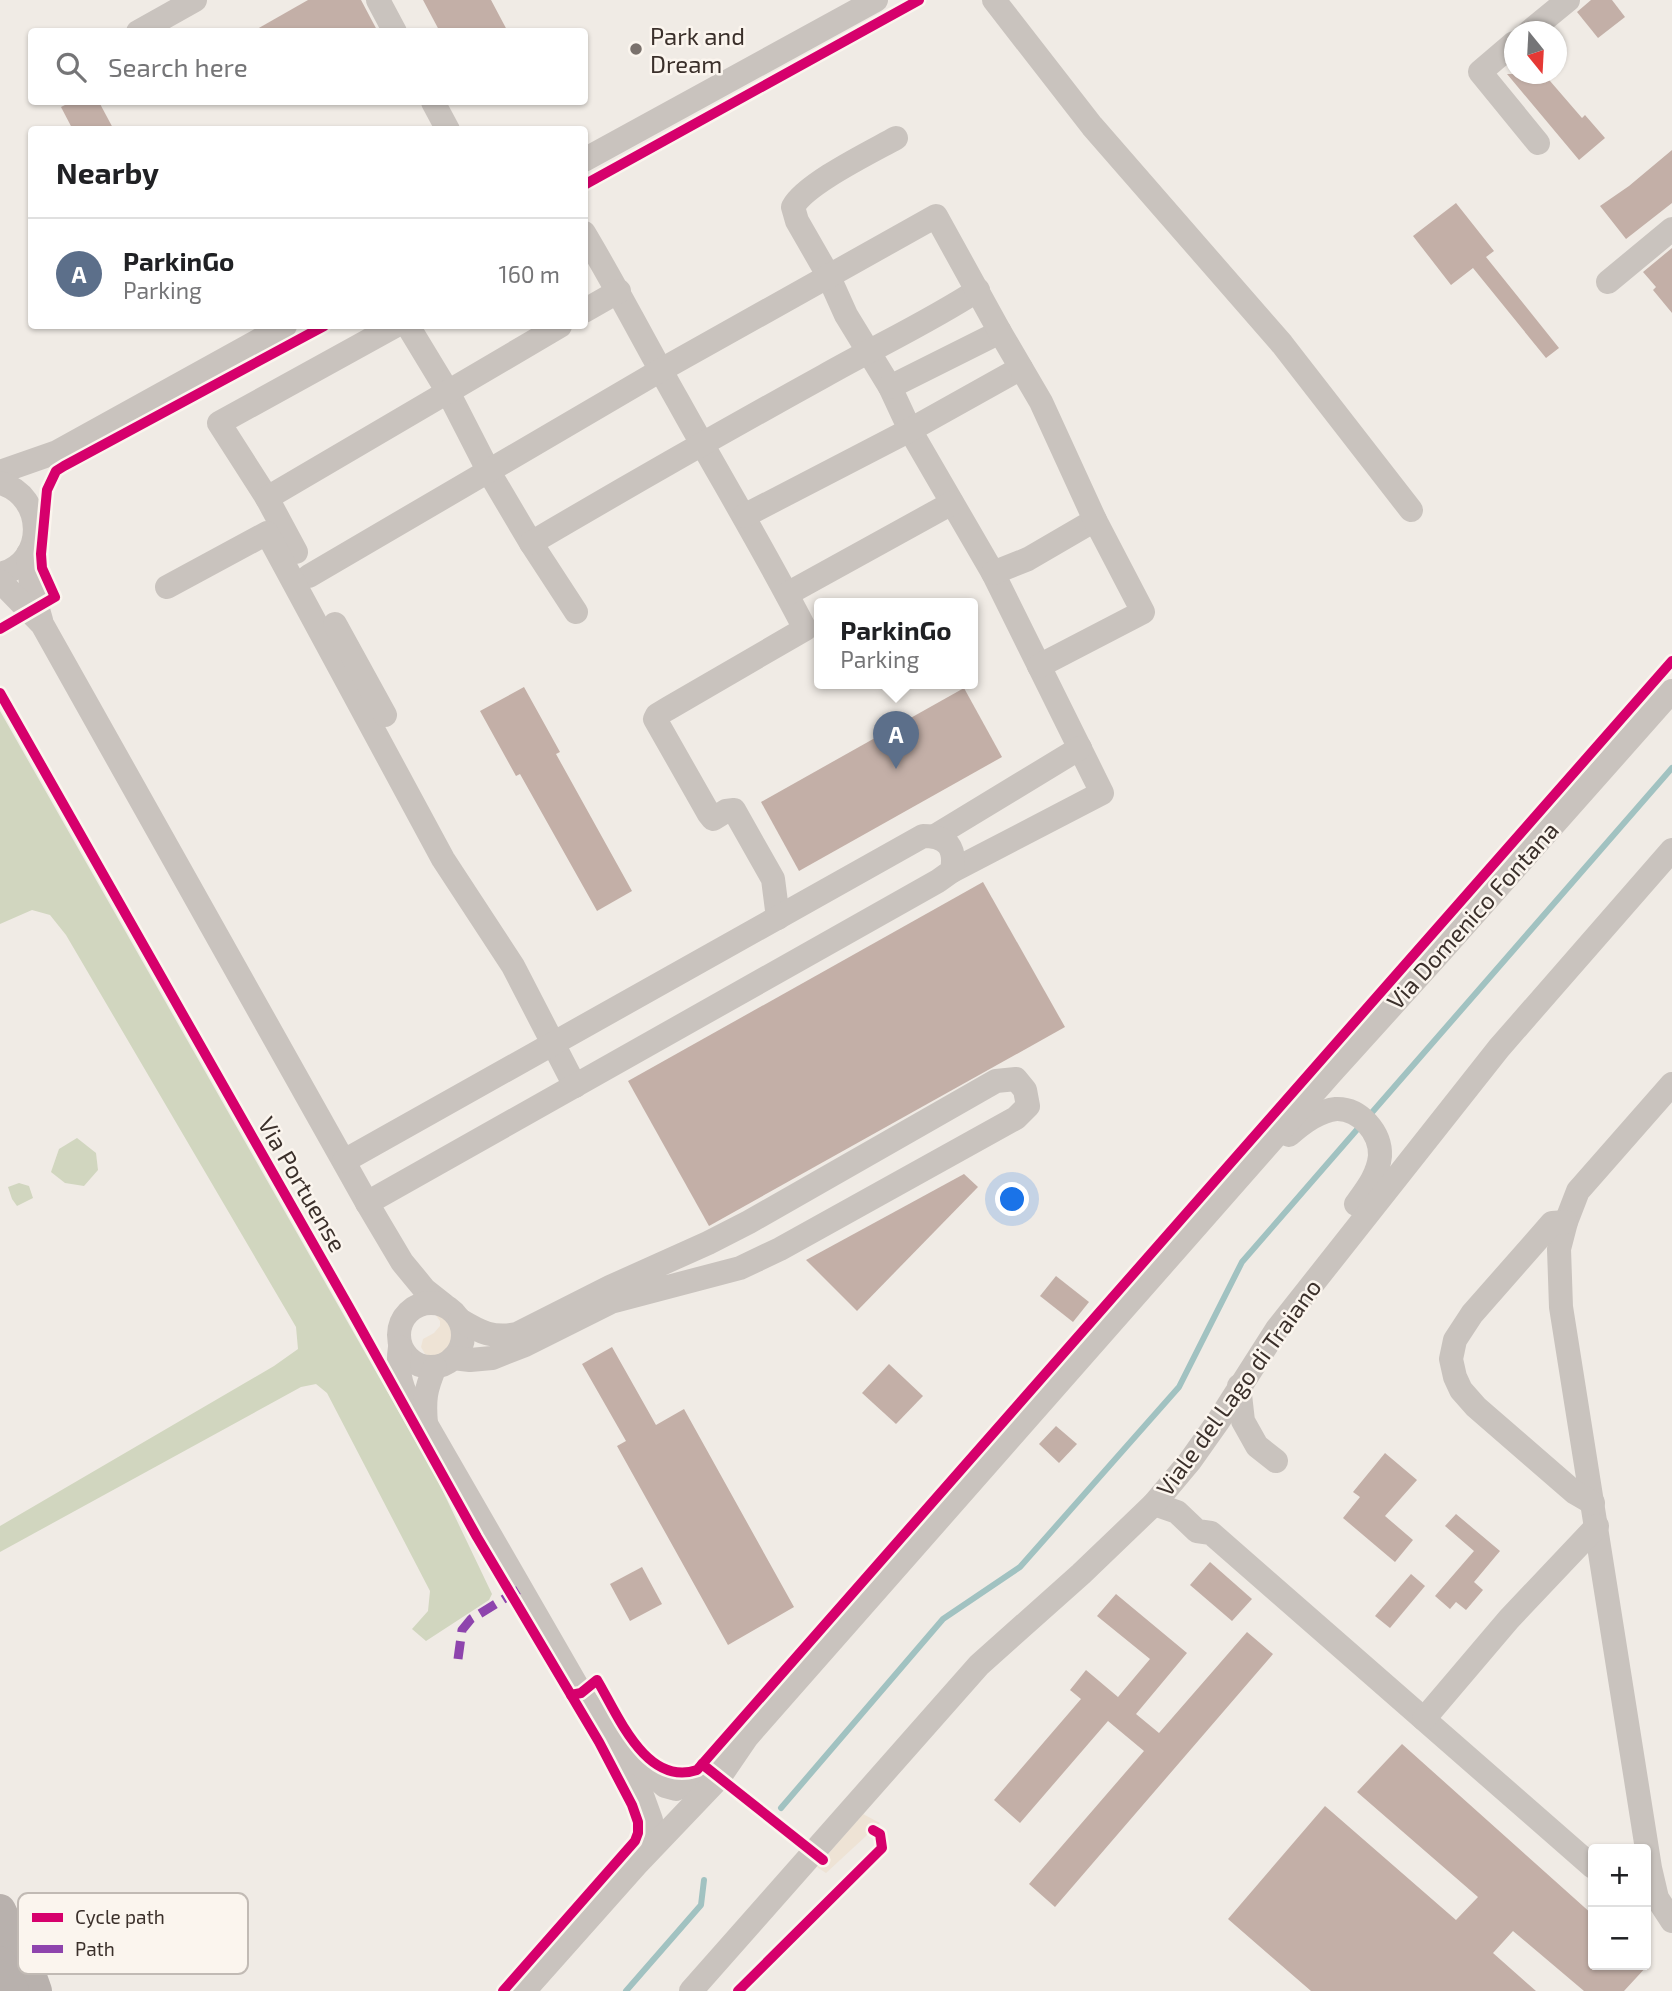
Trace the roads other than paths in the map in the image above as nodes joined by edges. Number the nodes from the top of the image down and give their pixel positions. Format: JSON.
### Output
{"nodes":[{"id":1,"x":195,"y":0,"type":"edge"},
{"id":2,"x":378,"y":0,"type":"edge"},
{"id":3,"x":876,"y":0,"type":"edge"},
{"id":4,"x":994,"y":0,"type":"edge"},
{"id":5,"x":1568,"y":0,"type":"edge"},
{"id":6,"x":1542,"y":21,"type":"edge"},
{"id":7,"x":145,"y":28,"type":"edge"},
{"id":8,"x":393,"y":28,"type":"edge"},
{"id":9,"x":1504,"y":52,"type":"edge"},
{"id":10,"x":435,"y":105,"type":"edge"},
{"id":11,"x":446,"y":126,"type":"edge"},
{"id":12,"x":896,"y":138,"type":"dead end"},
{"id":13,"x":1538,"y":143,"type":"dead end"},
{"id":14,"x":588,"y":158,"type":"edge"},
{"id":15,"x":1672,"y":229,"type":"edge"},
{"id":16,"x":588,"y":240,"type":"edge"},
{"id":17,"x":828,"y":275,"type":"junction"},
{"id":18,"x":1608,"y":282,"type":"dead end"},
{"id":19,"x":978,"y":289,"type":"junction"},
{"id":20,"x":619,"y":291,"type":"junction"},
{"id":21,"x":588,"y":309,"type":"edge"},
{"id":22,"x":280,"y":329,"type":"edge"},
{"id":23,"x":390,"y":329,"type":"edge"},
{"id":24,"x":410,"y":329,"type":"edge"},
{"id":25,"x":555,"y":329,"type":"edge"},
{"id":26,"x":1000,"y":332,"type":"junction"},
{"id":27,"x":868,"y":351,"type":"junction"},
{"id":28,"x":1021,"y":368,"type":"junction"},
{"id":29,"x":660,"y":370,"type":"junction"},
{"id":30,"x":890,"y":387,"type":"junction"},
{"id":31,"x":448,"y":392,"type":"junction"},
{"id":32,"x":910,"y":430,"type":"junction"},
{"id":33,"x":702,"y":444,"type":"junction"},
{"id":34,"x":57,"y":452,"type":"junction"},
{"id":35,"x":0,"y":472,"type":"edge"},
{"id":36,"x":489,"y":472,"type":"junction"},
{"id":37,"x":0,"y":483,"type":"edge"},
{"id":38,"x":267,"y":498,"type":"junction"},
{"id":39,"x":26,"y":500,"type":"junction"},
{"id":40,"x":952,"y":503,"type":"junction"},
{"id":41,"x":1411,"y":510,"type":"dead end"},
{"id":42,"x":744,"y":516,"type":"junction"},
{"id":43,"x":1095,"y":520,"type":"junction"},
{"id":44,"x":531,"y":542,"type":"junction"},
{"id":45,"x":28,"y":554,"type":"junction"},
{"id":46,"x":993,"y":573,"type":"junction"},
{"id":47,"x":0,"y":574,"type":"edge"},
{"id":48,"x":309,"y":576,"type":"junction"},
{"id":49,"x":0,"y":581,"type":"edge"},
{"id":50,"x":167,"y":587,"type":"dead end"},
{"id":51,"x":787,"y":594,"type":"junction"},
{"id":52,"x":576,"y":612,"type":"dead end"},
{"id":53,"x":42,"y":624,"type":"junction"},
{"id":54,"x":1039,"y":666,"type":"junction"},
{"id":55,"x":1672,"y":691,"type":"edge"},
{"id":56,"x":385,"y":715,"type":"dead end"},
{"id":57,"x":1080,"y":748,"type":"junction"},
{"id":58,"x":936,"y":836,"type":"junction"},
{"id":59,"x":1672,"y":850,"type":"edge"},
{"id":60,"x":952,"y":872,"type":"junction"},
{"id":61,"x":778,"y":918,"type":"junction"},
{"id":62,"x":553,"y":1044,"type":"junction"},
{"id":63,"x":1672,"y":1084,"type":"edge"},
{"id":64,"x":575,"y":1086,"type":"junction"},
{"id":65,"x":344,"y":1161,"type":"junction"},
{"id":66,"x":1228,"y":1191,"type":"junction"},
{"id":67,"x":367,"y":1203,"type":"junction"},
{"id":68,"x":1566,"y":1222,"type":"junction"},
{"id":69,"x":402,"y":1262,"type":"junction"},
{"id":70,"x":411,"y":1308,"type":"junction"},
{"id":71,"x":452,"y":1313,"type":"junction"},
{"id":72,"x":1277,"y":1329,"type":"junction"},
{"id":73,"x":400,"y":1347,"type":"junction"},
{"id":74,"x":444,"y":1362,"type":"junction"},
{"id":75,"x":1239,"y":1386,"type":"junction"},
{"id":76,"x":426,"y":1424,"type":"junction"},
{"id":77,"x":1276,"y":1461,"type":"dead end"},
{"id":78,"x":1154,"y":1504,"type":"junction"},
{"id":79,"x":1595,"y":1514,"type":"junction"},
{"id":80,"x":1424,"y":1719,"type":"junction"},
{"id":81,"x":610,"y":1737,"type":"junction"},
{"id":82,"x":747,"y":1737,"type":"junction"},
{"id":83,"x":1588,"y":1863,"type":"edge"},
{"id":84,"x":635,"y":1865,"type":"junction"},
{"id":85,"x":0,"y":1910,"type":"edge"},
{"id":86,"x":1651,"y":1918,"type":"edge"},
{"id":87,"x":1672,"y":1923,"type":"edge"},
{"id":88,"x":18,"y":1948,"type":"edge"},
{"id":89,"x":0,"y":1962,"type":"edge"},
{"id":90,"x":30,"y":1974,"type":"edge"},
{"id":91,"x":13,"y":1991,"type":"edge"},
{"id":92,"x":36,"y":1991,"type":"edge"},
{"id":93,"x":524,"y":1991,"type":"edge"},
{"id":94,"x":691,"y":1991,"type":"edge"}],
"edges":[{"from":1,"to":7,"type":"street"},
{"from":2,"to":8,"type":"street"},
{"from":3,"to":14,"type":"street"},
{"from":4,"to":41,"type":"street"},
{"from":5,"to":6,"type":"street"},
{"from":9,"to":13,"type":"street"},
{"from":10,"to":11,"type":"street"},
{"from":12,"to":17,"type":"street"},
{"from":15,"to":18,"type":"street"},
{"from":16,"to":20,"type":"street"},
{"from":17,"to":19,"type":"street"},
{"from":17,"to":27,"type":"street"},
{"from":17,"to":29,"type":"street"},
{"from":19,"to":26,"type":"street"},
{"from":19,"to":27,"type":"street"},
{"from":20,"to":21,"type":"street"},
{"from":20,"to":29,"type":"street"},
{"from":22,"to":34,"type":"street"},
{"from":23,"to":38,"type":"street"},
{"from":24,"to":31,"type":"street"},
{"from":25,"to":31,"type":"street"},
{"from":26,"to":28,"type":"street"},
{"from":26,"to":30,"type":"street"},
{"from":27,"to":30,"type":"street"},
{"from":27,"to":33,"type":"street"},
{"from":28,"to":32,"type":"street"},
{"from":28,"to":43,"type":"street"},
{"from":29,"to":33,"type":"street"},
{"from":29,"to":36,"type":"street"},
{"from":30,"to":32,"type":"street"},
{"from":31,"to":36,"type":"street"},
{"from":31,"to":38,"type":"street"},
{"from":32,"to":40,"type":"street"},
{"from":32,"to":42,"type":"street"},
{"from":33,"to":42,"type":"street"},
{"from":33,"to":44,"type":"street"},
{"from":34,"to":35,"type":"street"},
{"from":34,"to":39,"type":"street"},
{"from":36,"to":44,"type":"street"},
{"from":36,"to":48,"type":"street"},
{"from":37,"to":39,"type":"street"},
{"from":38,"to":48,"type":"street"},
{"from":39,"to":45,"type":"street","name":"Via Portuense"},
{"from":40,"to":46,"type":"street"},
{"from":40,"to":51,"type":"street"},
{"from":42,"to":51,"type":"street"},
{"from":43,"to":46,"type":"street"},
{"from":43,"to":54,"type":"street"},
{"from":44,"to":52,"type":"street"},
{"from":45,"to":47,"type":"street"},
{"from":45,"to":53,"type":"street","name":"Via Portuense"},
{"from":46,"to":54,"type":"street"},
{"from":48,"to":56,"type":"street"},
{"from":49,"to":53,"type":"street","name":"Via Portuense"},
{"from":50,"to":62,"type":"street"},
{"from":51,"to":61,"type":"street"},
{"from":53,"to":65,"type":"street","name":"Via Portuense"},
{"from":54,"to":57,"type":"street"},
{"from":55,"to":66,"type":"street","name":"Via Domenico Fontana"},
{"from":57,"to":58,"type":"street"},
{"from":57,"to":60,"type":"street"},
{"from":58,"to":60,"type":"street"},
{"from":58,"to":61,"type":"street"},
{"from":59,"to":72,"type":"street","name":"Viale del Lago di Traiano"},
{"from":60,"to":64,"type":"street"},
{"from":61,"to":62,"type":"street"},
{"from":62,"to":64,"type":"street"},
{"from":62,"to":65,"type":"street"},
{"from":63,"to":68,"type":"street"},
{"from":64,"to":67,"type":"street"},
{"from":65,"to":67,"type":"street","name":"Via Portuense"},
{"from":66,"to":72,"type":"street"},
{"from":66,"to":82,"type":"street","name":"Via Domenico Fontana"},
{"from":67,"to":69,"type":"street","name":"Via Portuense"},
{"from":68,"to":79,"type":"street"},
{"from":68,"to":79,"type":"street"},
{"from":69,"to":70,"type":"street","name":"Via Portuense"},
{"from":69,"to":71,"type":"street","name":"Via Portuense"},
{"from":70,"to":71,"type":"street"},
{"from":70,"to":73,"type":"street"},
{"from":71,"to":74,"type":"street"},
{"from":71,"to":74,"type":"street"},
{"from":72,"to":75,"type":"street","name":"Viale del Lago di Traiano"},
{"from":73,"to":74,"type":"street"},
{"from":73,"to":76,"type":"street"},
{"from":74,"to":76,"type":"street"},
{"from":75,"to":77,"type":"street"},
{"from":75,"to":78,"type":"street","name":"Viale del Lago di Traiano"},
{"from":76,"to":81,"type":"street"},
{"from":78,"to":80,"type":"street"},
{"from":78,"to":94,"type":"street","name":"Viale del Lago di Traiano"},
{"from":79,"to":80,"type":"street"},
{"from":79,"to":87,"type":"street"},
{"from":80,"to":83,"type":"street"},
{"from":81,"to":82,"type":"street"},
{"from":81,"to":84,"type":"street"},
{"from":82,"to":84,"type":"street","name":"Via Domenico Fontana"},
{"from":84,"to":93,"type":"street","name":"Via Domenico Fontana"},
{"from":85,"to":88,"type":"main road"},
{"from":86,"to":87,"type":"street"},
{"from":89,"to":91,"type":"main road"},
{"from":90,"to":92,"type":"main road"}]}
